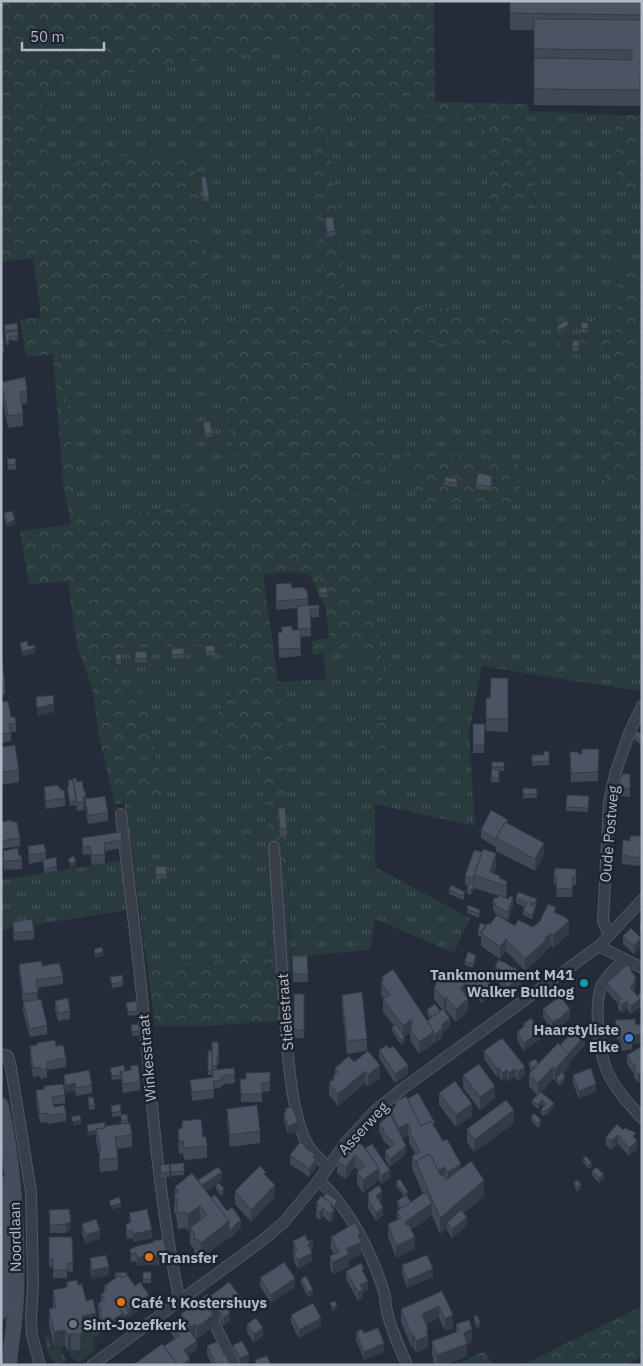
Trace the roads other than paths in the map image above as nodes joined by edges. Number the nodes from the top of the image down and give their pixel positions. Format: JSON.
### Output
{"nodes":[{"id":1,"x":642,"y":706,"type":"edge"},
{"id":2,"x":121,"y":814,"type":"dead end"},
{"id":3,"x":274,"y":847,"type":"dead end"},
{"id":4,"x":642,"y":900,"type":"edge"},
{"id":5,"x":609,"y":935,"type":"junction"},
{"id":6,"x":599,"y":946,"type":"junction"},
{"id":7,"x":624,"y":960,"type":"junction"},
{"id":8,"x":642,"y":968,"type":"edge"},
{"id":9,"x":1,"y":1054,"type":"edge"},
{"id":10,"x":1,"y":1105,"type":"edge"},
{"id":11,"x":642,"y":1118,"type":"edge"},
{"id":12,"x":328,"y":1167,"type":"junction"},
{"id":13,"x":319,"y":1180,"type":"junction"},
{"id":14,"x":1,"y":1184,"type":"edge"},
{"id":15,"x":180,"y":1302,"type":"junction"},
{"id":16,"x":1,"y":1312,"type":"edge"},
{"id":17,"x":215,"y":1324,"type":"edge"},
{"id":18,"x":403,"y":1363,"type":"edge"},
{"id":19,"x":9,"y":1365,"type":"edge"},
{"id":20,"x":40,"y":1365,"type":"edge"},
{"id":21,"x":92,"y":1365,"type":"edge"},
{"id":22,"x":234,"y":1365,"type":"edge"}],
"edges":[{"from":1,"to":5,"type":"street","name":"Oude Postweg"},
{"from":2,"to":15,"type":"street","name":"Winkesstraat"},
{"from":3,"to":12,"type":"street","name":"Stielestraat"},
{"from":4,"to":5,"type":"street","name":"Asserweg"},
{"from":5,"to":6,"type":"street","name":"Asserweg"},
{"from":6,"to":7,"type":"street"},
{"from":6,"to":12,"type":"street","name":"Asserweg"},
{"from":7,"to":8,"type":"street"},
{"from":7,"to":11,"type":"street"},
{"from":9,"to":20,"type":"street","name":"Noordlaan"},
{"from":10,"to":19,"type":"main road","name":"Noordlaan"},
{"from":12,"to":13,"type":"street","name":"Asserweg"},
{"from":13,"to":15,"type":"street","name":"Asserweg"},
{"from":13,"to":18,"type":"street"},
{"from":14,"to":16,"type":"main road","name":"Noordlaan"},
{"from":15,"to":21,"type":"street","name":"Asserweg"},
{"from":17,"to":22,"type":"street"}]}
